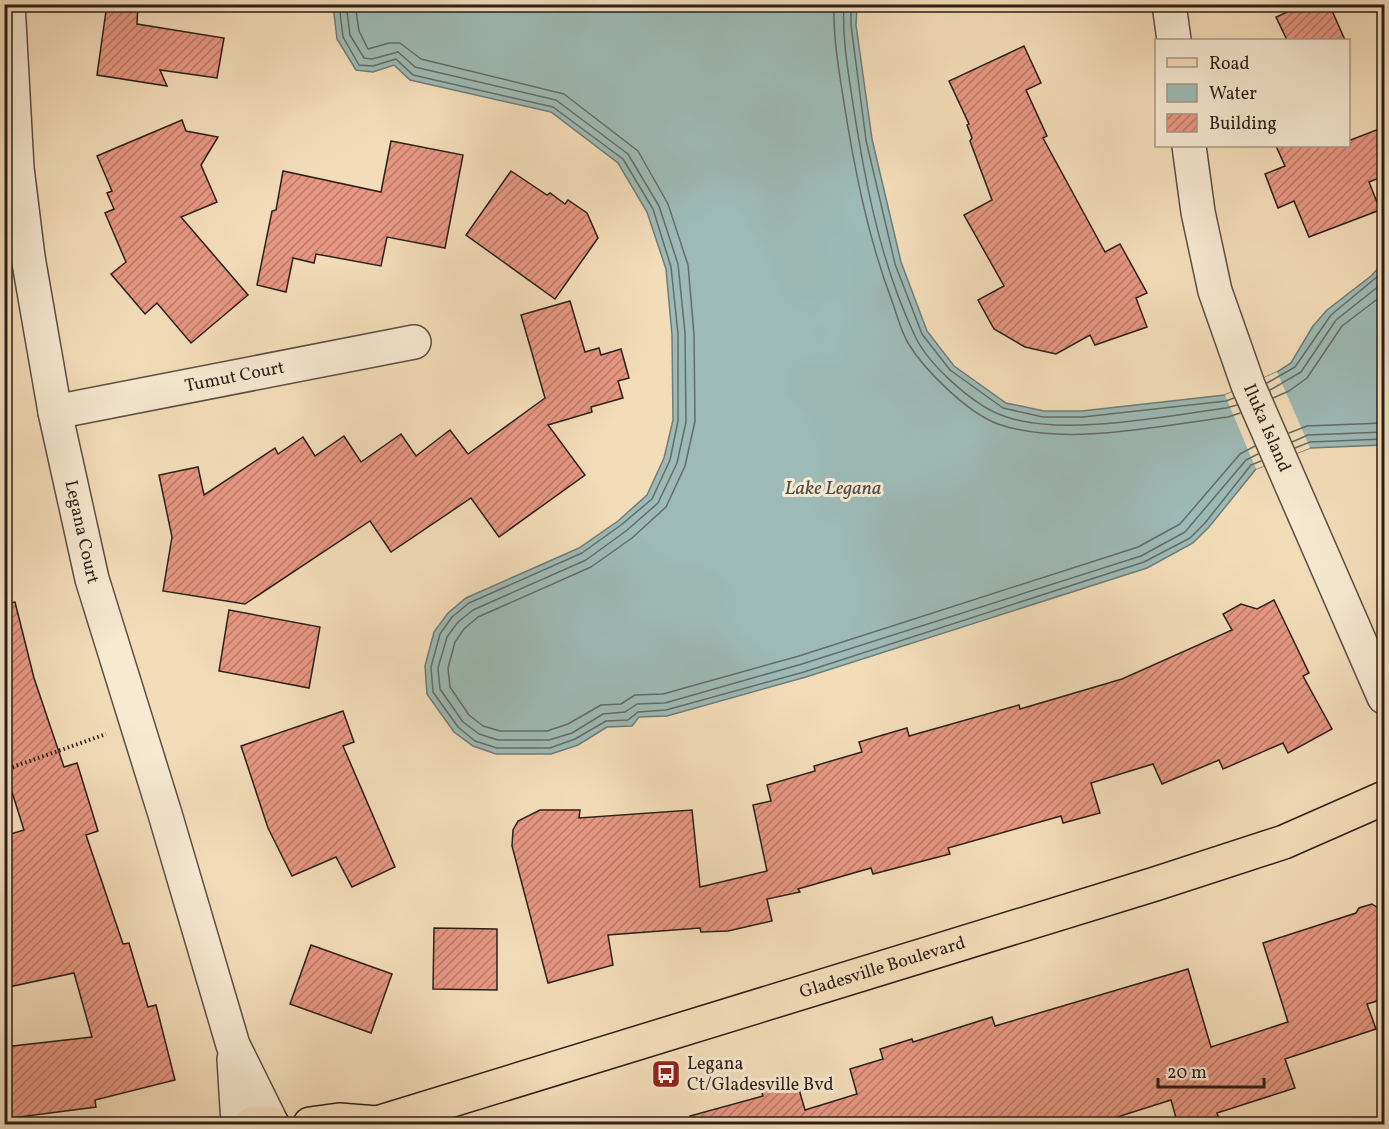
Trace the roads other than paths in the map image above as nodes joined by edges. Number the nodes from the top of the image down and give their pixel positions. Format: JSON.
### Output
{"nodes":[{"id":1,"x":8,"y":4,"type":"edge"},
{"id":2,"x":1169,"y":4,"type":"edge"},
{"id":3,"x":1174,"y":39,"type":"edge"},
{"id":4,"x":1189,"y":147,"type":"edge"},
{"id":5,"x":414,"y":342,"type":"dead end"},
{"id":6,"x":55,"y":412,"type":"junction"},
{"id":7,"x":1384,"y":697,"type":"edge"},
{"id":8,"x":1384,"y":798,"type":"edge"},
{"id":9,"x":233,"y":1045,"type":"junction"},
{"id":10,"x":376,"y":1124,"type":"edge"},
{"id":11,"x":238,"y":1125,"type":"edge"},
{"id":12,"x":252,"y":1125,"type":"edge"},
{"id":13,"x":272,"y":1125,"type":"edge"},
{"id":14,"x":310,"y":1125,"type":"edge"}],
"edges":[{"from":1,"to":6,"type":"street","name":"Legana Court"},
{"from":2,"to":3,"type":"street"},
{"from":4,"to":7,"type":"street","name":"Iluka Island"},
{"from":5,"to":6,"type":"street","name":"Tumut Court"},
{"from":6,"to":9,"type":"street","name":"Legana Court"},
{"from":8,"to":10,"type":"main road","name":"Gladesville Boulevard"},
{"from":9,"to":11,"type":"street","name":"Legana Court"},
{"from":9,"to":13,"type":"street","name":"Legana Court"},
{"from":10,"to":14,"type":"main road","name":"Gladesville Boulevard"},
{"from":12,"to":13,"type":"main road"}]}
